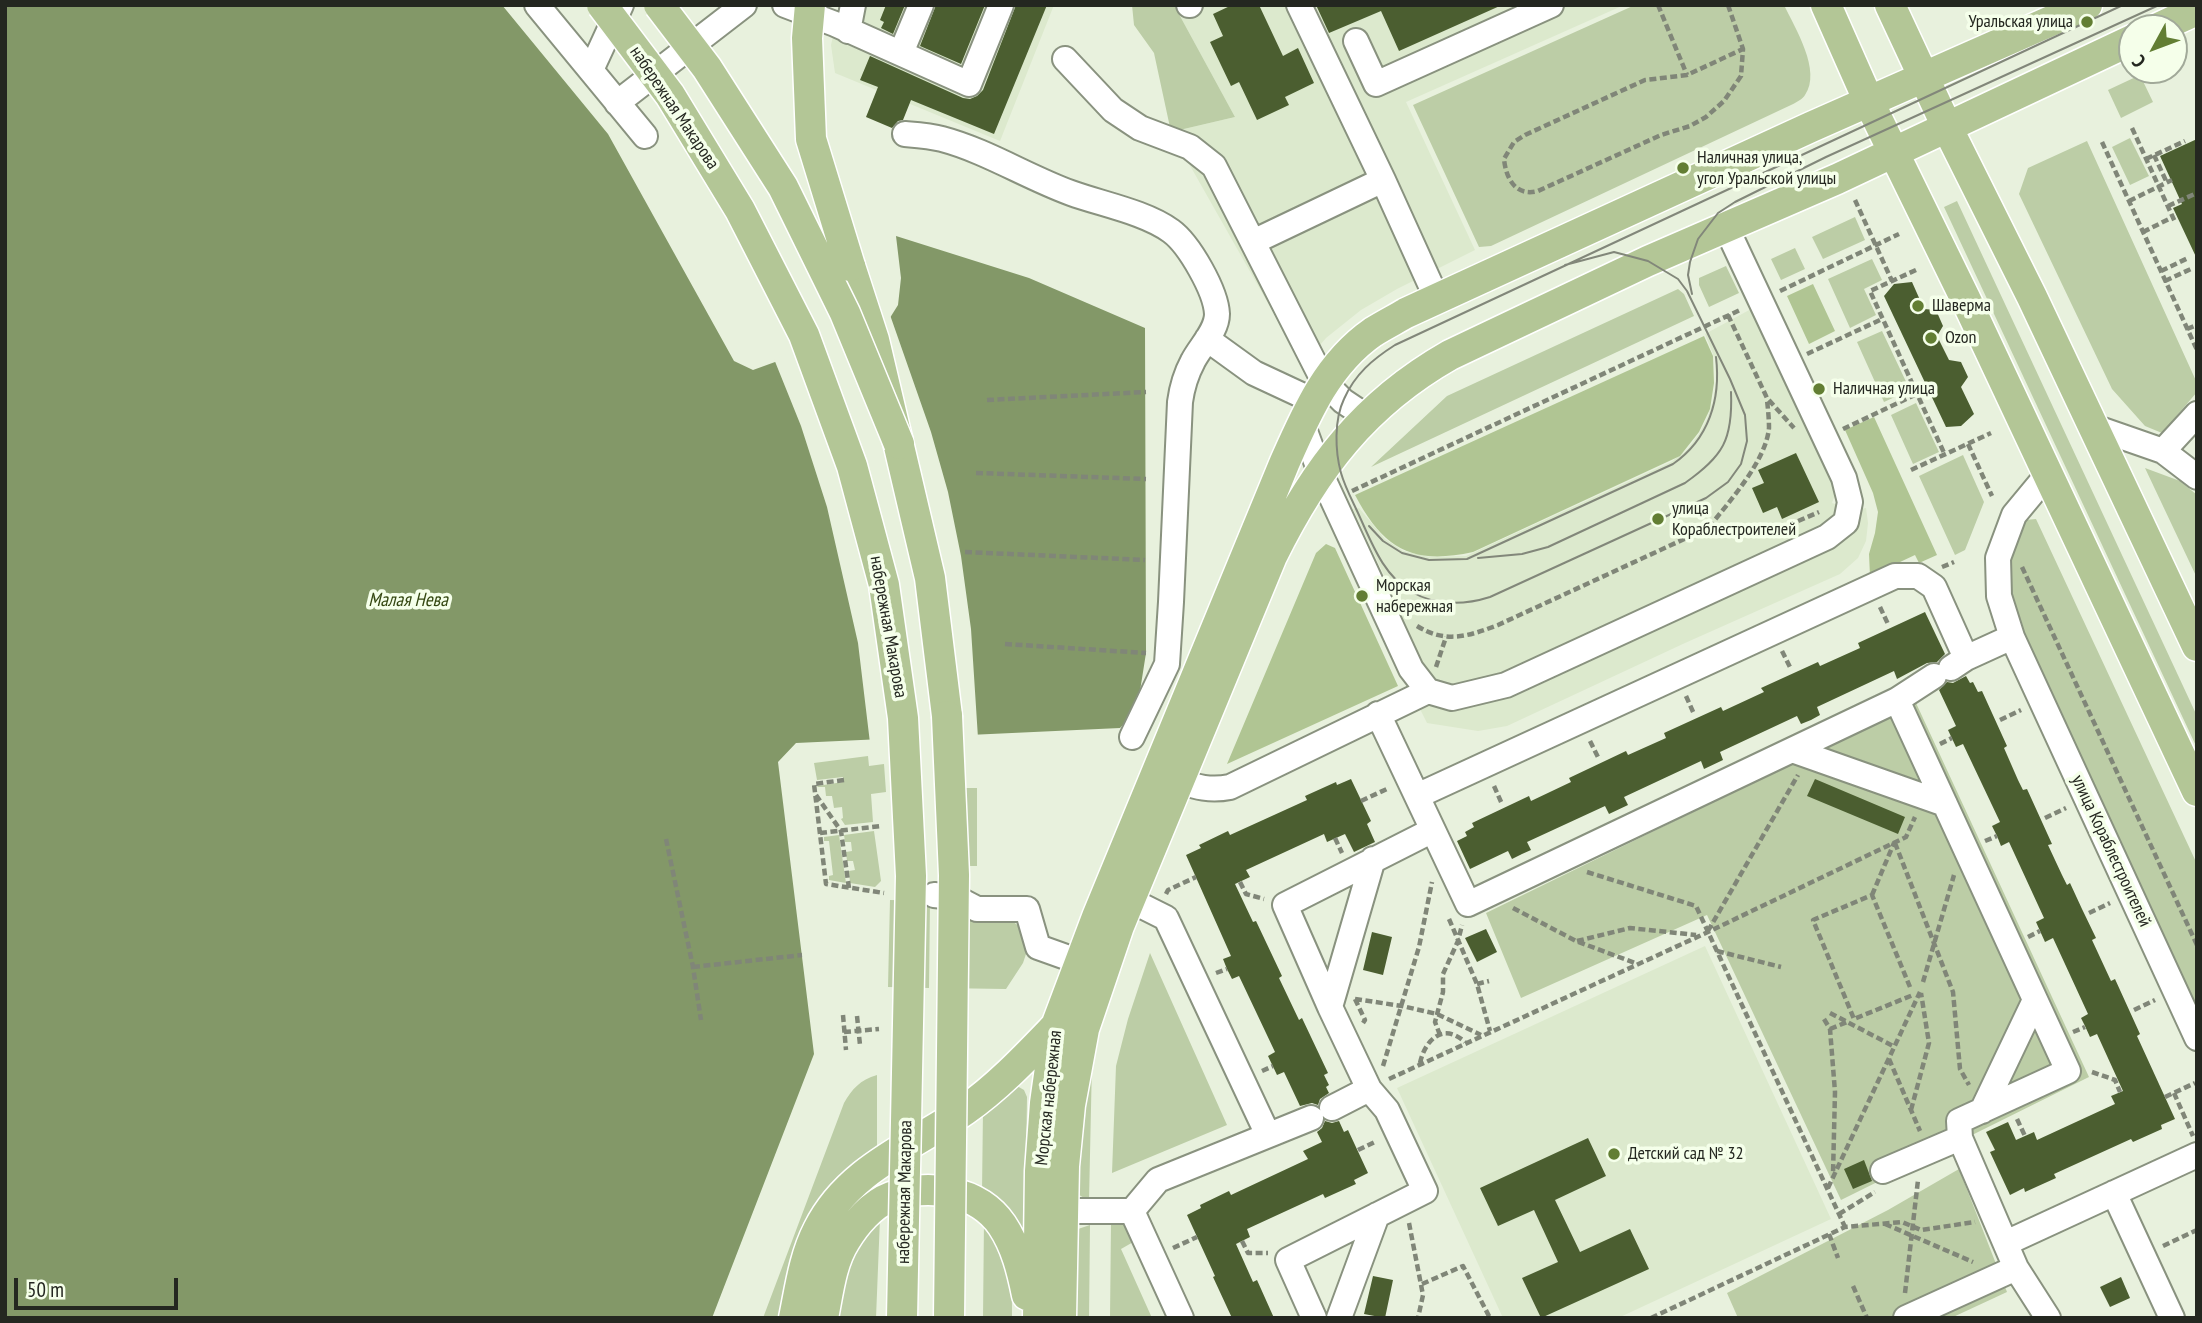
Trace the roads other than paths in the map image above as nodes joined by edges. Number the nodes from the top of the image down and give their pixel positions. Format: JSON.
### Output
{"nodes":[{"id":1,"x":537,"y":5,"type":"edge"},
{"id":2,"x":602,"y":5,"type":"edge"},
{"id":3,"x":621,"y":5,"type":"edge"},
{"id":4,"x":659,"y":5,"type":"edge"},
{"id":5,"x":744,"y":5,"type":"edge"},
{"id":6,"x":785,"y":5,"type":"edge"},
{"id":7,"x":810,"y":5,"type":"edge"},
{"id":8,"x":853,"y":5,"type":"edge"},
{"id":9,"x":921,"y":5,"type":"edge"},
{"id":10,"x":1001,"y":5,"type":"edge"},
{"id":11,"x":1299,"y":5,"type":"edge"},
{"id":12,"x":1551,"y":5,"type":"edge"},
{"id":13,"x":1826,"y":5,"type":"edge"},
{"id":14,"x":1890,"y":5,"type":"edge"},
{"id":15,"x":2087,"y":5,"type":"edge"},
{"id":16,"x":848,"y":31,"type":"junction"},
{"id":17,"x":1356,"y":41,"type":"dead end"},
{"id":18,"x":2118,"y":47,"type":"edge"},
{"id":19,"x":901,"y":53,"type":"junction"},
{"id":20,"x":1065,"y":59,"type":"dead end"},
{"id":21,"x":591,"y":70,"type":"junction"},
{"id":22,"x":1923,"y":78,"type":"junction"},
{"id":23,"x":1869,"y":102,"type":"junction"},
{"id":24,"x":617,"y":103,"type":"junction"},
{"id":25,"x":1947,"y":127,"type":"junction"},
{"id":26,"x":905,"y":134,"type":"dead end"},
{"id":27,"x":645,"y":136,"type":"dead end"},
{"id":28,"x":1894,"y":152,"type":"junction"},
{"id":29,"x":1383,"y":180,"type":"junction"},
{"id":30,"x":1726,"y":227,"type":"junction"},
{"id":31,"x":1252,"y":242,"type":"junction"},
{"id":32,"x":1437,"y":299,"type":"junction"},
{"id":33,"x":1208,"y":339,"type":"junction"},
{"id":34,"x":1313,"y":402,"type":"junction"},
{"id":35,"x":2197,"y":414,"type":"edge"},
{"id":36,"x":1367,"y":417,"type":"junction"},
{"id":37,"x":2094,"y":427,"type":"junction"},
{"id":38,"x":899,"y":444,"type":"junction"},
{"id":39,"x":2163,"y":451,"type":"junction"},
{"id":40,"x":1320,"y":472,"type":"junction"},
{"id":41,"x":2048,"y":474,"type":"junction"},
{"id":42,"x":2197,"y":477,"type":"edge"},
{"id":43,"x":2012,"y":637,"type":"junction"},
{"id":44,"x":2197,"y":646,"type":"edge"},
{"id":45,"x":1950,"y":667,"type":"junction"},
{"id":46,"x":1428,"y":691,"type":"junction"},
{"id":47,"x":1897,"y":700,"type":"junction"},
{"id":48,"x":1378,"y":714,"type":"junction"},
{"id":49,"x":1132,"y":737,"type":"dead end"},
{"id":50,"x":1800,"y":753,"type":"junction"},
{"id":51,"x":1178,"y":781,"type":"junction"},
{"id":52,"x":1413,"y":787,"type":"junction"},
{"id":53,"x":2197,"y":791,"type":"edge"},
{"id":54,"x":1935,"y":801,"type":"junction"},
{"id":55,"x":1433,"y":830,"type":"junction"},
{"id":56,"x":1373,"y":859,"type":"junction"},
{"id":57,"x":934,"y":895,"type":"dead end"},
{"id":58,"x":1142,"y":906,"type":"junction"},
{"id":59,"x":1080,"y":962,"type":"junction"},
{"id":60,"x":2035,"y":1000,"type":"junction"},
{"id":61,"x":1332,"y":1001,"type":"junction"},
{"id":62,"x":1056,"y":1026,"type":"junction"},
{"id":63,"x":2197,"y":1038,"type":"edge"},
{"id":64,"x":1374,"y":1087,"type":"junction"},
{"id":65,"x":1982,"y":1111,"type":"junction"},
{"id":66,"x":1268,"y":1135,"type":"junction"},
{"id":67,"x":1960,"y":1138,"type":"junction"},
{"id":68,"x":2197,"y":1155,"type":"edge"},
{"id":69,"x":1883,"y":1171,"type":"road end"},
{"id":70,"x":2114,"y":1193,"type":"junction"},
{"id":71,"x":1063,"y":1211,"type":"junction"},
{"id":72,"x":1132,"y":1212,"type":"junction"},
{"id":73,"x":1377,"y":1215,"type":"junction"},
{"id":74,"x":2006,"y":1243,"type":"junction"},
{"id":75,"x":2009,"y":1271,"type":"junction"},
{"id":76,"x":1905,"y":1311,"type":"edge"},
{"id":77,"x":794,"y":1318,"type":"edge"},
{"id":78,"x":823,"y":1318,"type":"edge"},
{"id":79,"x":902,"y":1318,"type":"edge"},
{"id":80,"x":949,"y":1318,"type":"edge"},
{"id":81,"x":1031,"y":1318,"type":"edge"},
{"id":82,"x":1038,"y":1318,"type":"edge"},
{"id":83,"x":1061,"y":1318,"type":"edge"},
{"id":84,"x":1181,"y":1318,"type":"edge"},
{"id":85,"x":1314,"y":1318,"type":"edge"},
{"id":86,"x":1339,"y":1318,"type":"edge"},
{"id":87,"x":2048,"y":1318,"type":"edge"},
{"id":88,"x":2172,"y":1318,"type":"edge"}],
"edges":[{"from":1,"to":21,"type":"street"},
{"from":2,"to":79,"type":"main road","name":"набережная Макарова","bridge":true},
{"from":3,"to":21,"type":"street"},
{"from":4,"to":38,"type":"main road","bridge":true},
{"from":5,"to":24,"type":"street"},
{"from":6,"to":16,"type":"street"},
{"from":7,"to":38,"type":"main road","bridge":true},
{"from":8,"to":16,"type":"street"},
{"from":9,"to":19,"type":"street"},
{"from":10,"to":19,"type":"street"},
{"from":11,"to":29,"type":"street"},
{"from":12,"to":17,"type":"street"},
{"from":13,"to":23,"type":"main road"},
{"from":14,"to":22,"type":"main road"},
{"from":15,"to":22,"type":"main road"},
{"from":16,"to":19,"type":"street"},
{"from":18,"to":25,"type":"main road"},
{"from":20,"to":31,"type":"street"},
{"from":21,"to":24,"type":"street"},
{"from":22,"to":23,"type":"main road"},
{"from":22,"to":25,"type":"main road"},
{"from":23,"to":28,"type":"main road"},
{"from":23,"to":32,"type":"main road"},
{"from":24,"to":27,"type":"street"},
{"from":25,"to":28,"type":"main road"},
{"from":25,"to":37,"type":"main road"},
{"from":26,"to":33,"type":"street"},
{"from":28,"to":30,"type":"main road"},
{"from":28,"to":41,"type":"main road"},
{"from":29,"to":31,"type":"street"},
{"from":29,"to":32,"type":"street"},
{"from":30,"to":36,"type":"main road"},
{"from":30,"to":46,"type":"street"},
{"from":31,"to":34,"type":"street"},
{"from":32,"to":34,"type":"main road"},
{"from":33,"to":34,"type":"street"},
{"from":33,"to":49,"type":"street"},
{"from":34,"to":36,"type":"street"},
{"from":34,"to":40,"type":"street"},
{"from":34,"to":59,"type":"main road","name":"Морская набережная"},
{"from":35,"to":39,"type":"street"},
{"from":36,"to":40,"type":"main road"},
{"from":37,"to":39,"type":"street"},
{"from":37,"to":44,"type":"main road"},
{"from":38,"to":80,"type":"main road","bridge":true},
{"from":39,"to":42,"type":"street"},
{"from":40,"to":46,"type":"street"},
{"from":40,"to":51,"type":"main road","name":"Морская набережная"},
{"from":41,"to":43,"type":"street","name":"улица Кораблестроителей"},
{"from":41,"to":53,"type":"main road"},
{"from":43,"to":45,"type":"street"},
{"from":43,"to":63,"type":"street","name":"улица Кораблестроителей"},
{"from":45,"to":47,"type":"street"},
{"from":45,"to":52,"type":"street"},
{"from":46,"to":48,"type":"street"},
{"from":47,"to":50,"type":"street"},
{"from":47,"to":54,"type":"street"},
{"from":48,"to":51,"type":"street"},
{"from":48,"to":52,"type":"street"},
{"from":50,"to":54,"type":"street"},
{"from":50,"to":55,"type":"street"},
{"from":51,"to":58,"type":"main road","name":"Морская набережная"},
{"from":52,"to":55,"type":"street"},
{"from":54,"to":60,"type":"street"},
{"from":55,"to":56,"type":"street"},
{"from":56,"to":61,"type":"street"},
{"from":56,"to":61,"type":"street"},
{"from":57,"to":59,"type":"street"},
{"from":58,"to":66,"type":"street"},
{"from":58,"to":71,"type":"main road","name":"Морская набережная"},
{"from":59,"to":62,"type":"main road","name":"Морская набережная"},
{"from":60,"to":65,"type":"street"},
{"from":60,"to":65,"type":"street"},
{"from":61,"to":64,"type":"street"},
{"from":62,"to":77,"type":"main road"},
{"from":62,"to":82,"type":"main road","name":"Морская набережная"},
{"from":64,"to":66,"type":"street"},
{"from":64,"to":73,"type":"street"},
{"from":65,"to":67,"type":"street"},
{"from":66,"to":72,"type":"street"},
{"from":67,"to":69,"type":"street"},
{"from":67,"to":74,"type":"street"},
{"from":68,"to":70,"type":"street"},
{"from":70,"to":74,"type":"street"},
{"from":70,"to":88,"type":"street"},
{"from":71,"to":72,"type":"street"},
{"from":71,"to":83,"type":"main road","name":"Морская набережная"},
{"from":72,"to":84,"type":"street"},
{"from":73,"to":85,"type":"street"},
{"from":73,"to":86,"type":"street"},
{"from":74,"to":75,"type":"street"},
{"from":75,"to":76,"type":"street"},
{"from":75,"to":87,"type":"street"},
{"from":78,"to":81,"type":"main road"}]}
